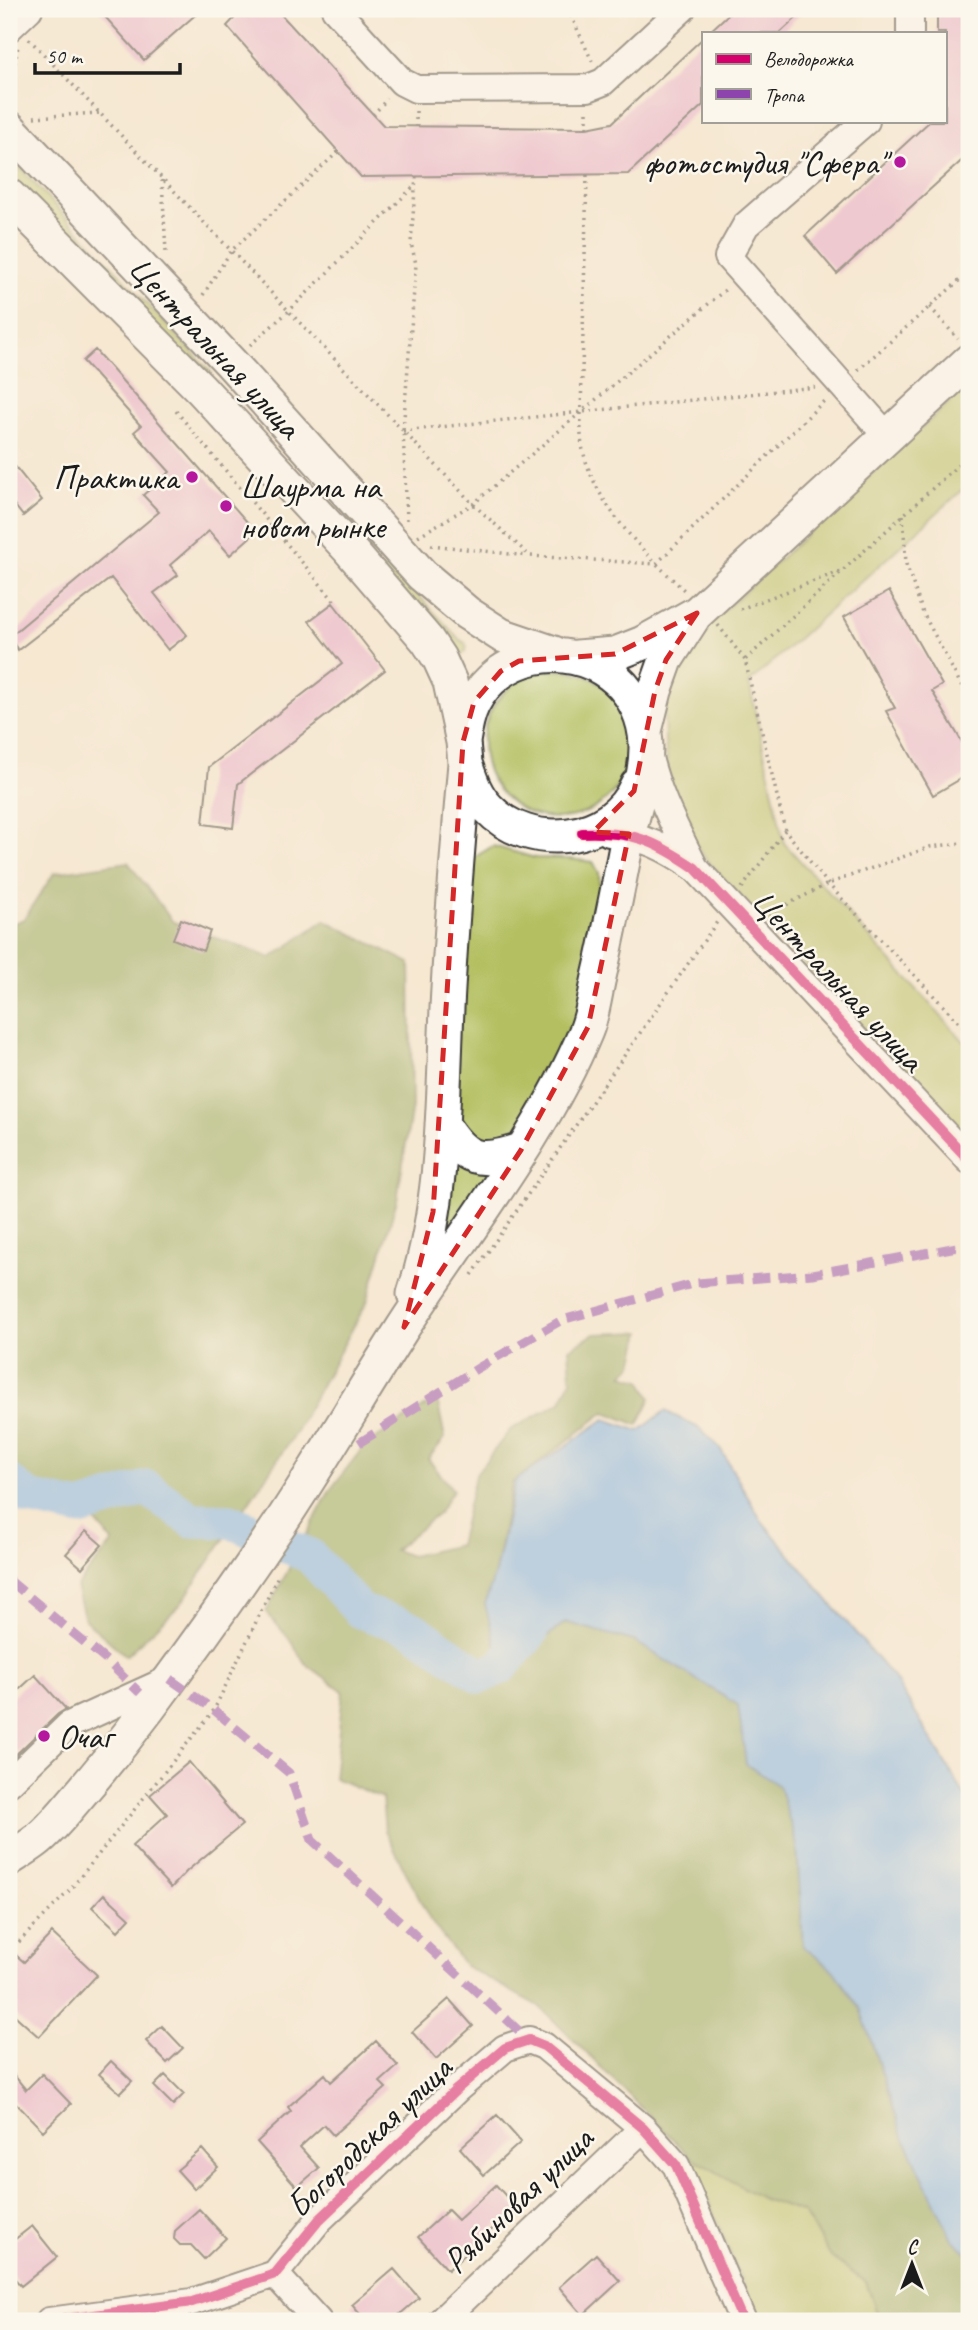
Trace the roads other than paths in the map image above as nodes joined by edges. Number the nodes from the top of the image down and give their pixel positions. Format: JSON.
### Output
{"nodes":[{"id":1,"x":335,"y":9,"type":"edge"},
{"id":2,"x":682,"y":9,"type":"edge"},
{"id":3,"x":910,"y":9,"type":"edge"},
{"id":4,"x":910,"y":32,"type":"edge"},
{"id":5,"x":865,"y":122,"type":"edge"},
{"id":6,"x":21,"y":123,"type":"edge"},
{"id":7,"x":9,"y":196,"type":"edge"},
{"id":8,"x":965,"y":351,"type":"edge"},
{"id":9,"x":888,"y":437,"type":"junction"},
{"id":10,"x":700,"y":609,"type":"junction"},
{"id":11,"x":569,"y":656,"type":"junction"},
{"id":12,"x":645,"y":749,"type":"junction"},
{"id":13,"x":464,"y":752,"type":"junction"},
{"id":14,"x":582,"y":833,"type":"junction"},
{"id":15,"x":629,"y":834,"type":"junction"},
{"id":16,"x":695,"y":868,"type":"junction"},
{"id":17,"x":442,"y":1124,"type":"junction"},
{"id":18,"x":520,"y":1150,"type":"junction"},
{"id":19,"x":969,"y":1160,"type":"edge"},
{"id":20,"x":404,"y":1326,"type":"junction"},
{"id":21,"x":170,"y":1679,"type":"junction"},
{"id":22,"x":9,"y":1783,"type":"edge"},
{"id":23,"x":9,"y":1859,"type":"edge"},
{"id":24,"x":643,"y":2128,"type":"junction"},
{"id":25,"x":275,"y":2274,"type":"junction"},
{"id":26,"x":49,"y":2321,"type":"edge"},
{"id":27,"x":318,"y":2321,"type":"edge"},
{"id":28,"x":441,"y":2321,"type":"edge"},
{"id":29,"x":743,"y":2321,"type":"edge"}],
"edges":[{"from":1,"to":2,"type":"street"},
{"from":3,"to":4,"type":"street"},
{"from":5,"to":9,"type":"street"},
{"from":6,"to":11,"type":"main road","name":"Центральная улица"},
{"from":7,"to":13,"type":"main road","name":"Центральная улица"},
{"from":8,"to":9,"type":"main road"},
{"from":9,"to":10,"type":"main road"},
{"from":10,"to":11,"type":"main road"},
{"from":10,"to":12,"type":"main road"},
{"from":11,"to":12,"type":"main road"},
{"from":11,"to":13,"type":"main road"},
{"from":12,"to":14,"type":"main road"},
{"from":12,"to":15,"type":"main road"},
{"from":12,"to":16,"type":"street"},
{"from":13,"to":14,"type":"main road"},
{"from":13,"to":17,"type":"main road"},
{"from":14,"to":15,"type":"street"},
{"from":15,"to":16,"type":"street"},
{"from":15,"to":18,"type":"main road"},
{"from":16,"to":19,"type":"street","name":"Центральная улица"},
{"from":17,"to":18,"type":"main road"},
{"from":17,"to":20,"type":"main road"},
{"from":18,"to":20,"type":"main road"},
{"from":20,"to":21,"type":"main road"},
{"from":21,"to":22,"type":"street"},
{"from":21,"to":23,"type":"main road"},
{"from":24,"to":25,"type":"street","name":"Богородская улица"},
{"from":24,"to":28,"type":"street","name":"Рябиновая улица"},
{"from":24,"to":29,"type":"street"},
{"from":25,"to":26,"type":"street"},
{"from":25,"to":27,"type":"street"}]}
